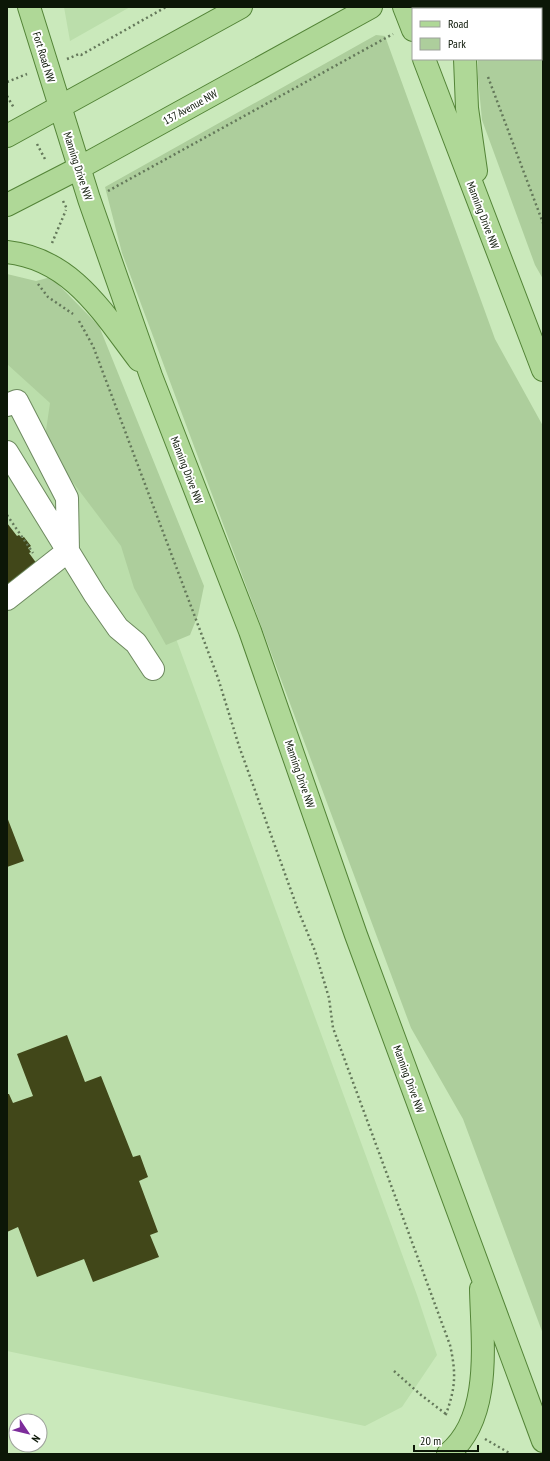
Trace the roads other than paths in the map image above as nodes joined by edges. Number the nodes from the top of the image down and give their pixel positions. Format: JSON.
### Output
{"nodes":[{"id":1,"x":29,"y":7,"type":"edge"},
{"id":2,"x":241,"y":7,"type":"edge"},
{"id":3,"x":371,"y":7,"type":"edge"},
{"id":4,"x":404,"y":7,"type":"edge"},
{"id":5,"x":412,"y":27,"type":"edge"},
{"id":6,"x":424,"y":60,"type":"edge"},
{"id":7,"x":465,"y":60,"type":"edge"},
{"id":8,"x":59,"y":106,"type":"junction"},
{"id":9,"x":7,"y":136,"type":"edge"},
{"id":10,"x":79,"y":168,"type":"junction"},
{"id":11,"x":7,"y":205,"type":"edge"},
{"id":12,"x":482,"y":210,"type":"junction"},
{"id":13,"x":7,"y":252,"type":"edge"},
{"id":14,"x":537,"y":337,"type":"edge"},
{"id":15,"x":543,"y":370,"type":"edge"},
{"id":16,"x":151,"y":376,"type":"junction"},
{"id":17,"x":7,"y":405,"type":"edge"},
{"id":18,"x":7,"y":452,"type":"edge"},
{"id":19,"x":68,"y":551,"type":"junction"},
{"id":20,"x":7,"y":599,"type":"edge"},
{"id":21,"x":153,"y":669,"type":"dead end"},
{"id":22,"x":480,"y":1272,"type":"junction"},
{"id":23,"x":543,"y":1441,"type":"edge"},
{"id":24,"x":448,"y":1454,"type":"edge"}],
"edges":[{"from":1,"to":8,"type":"main road","name":"Fort Road NW"},
{"from":2,"to":8,"type":"main road"},
{"from":3,"to":10,"type":"main road","name":"137 Avenue NW"},
{"from":4,"to":5,"type":"main road"},
{"from":6,"to":12,"type":"main road","name":"Manning Drive NW"},
{"from":7,"to":12,"type":"main road"},
{"from":8,"to":9,"type":"main road"},
{"from":8,"to":10,"type":"main road","name":"Manning Drive NW"},
{"from":10,"to":11,"type":"main road","name":"137 Avenue NW"},
{"from":10,"to":16,"type":"main road","name":"Manning Drive NW"},
{"from":12,"to":14,"type":"main road","name":"Manning Drive NW"},
{"from":13,"to":16,"type":"main road"},
{"from":14,"to":15,"type":"main road","name":"Manning Drive NW"},
{"from":16,"to":22,"type":"main road","name":"Manning Drive NW"},
{"from":17,"to":19,"type":"lane"},
{"from":18,"to":19,"type":"lane"},
{"from":19,"to":20,"type":"lane"},
{"from":19,"to":21,"type":"lane"},
{"from":22,"to":23,"type":"main road","name":"Manning Drive NW"},
{"from":22,"to":24,"type":"main road"}]}
